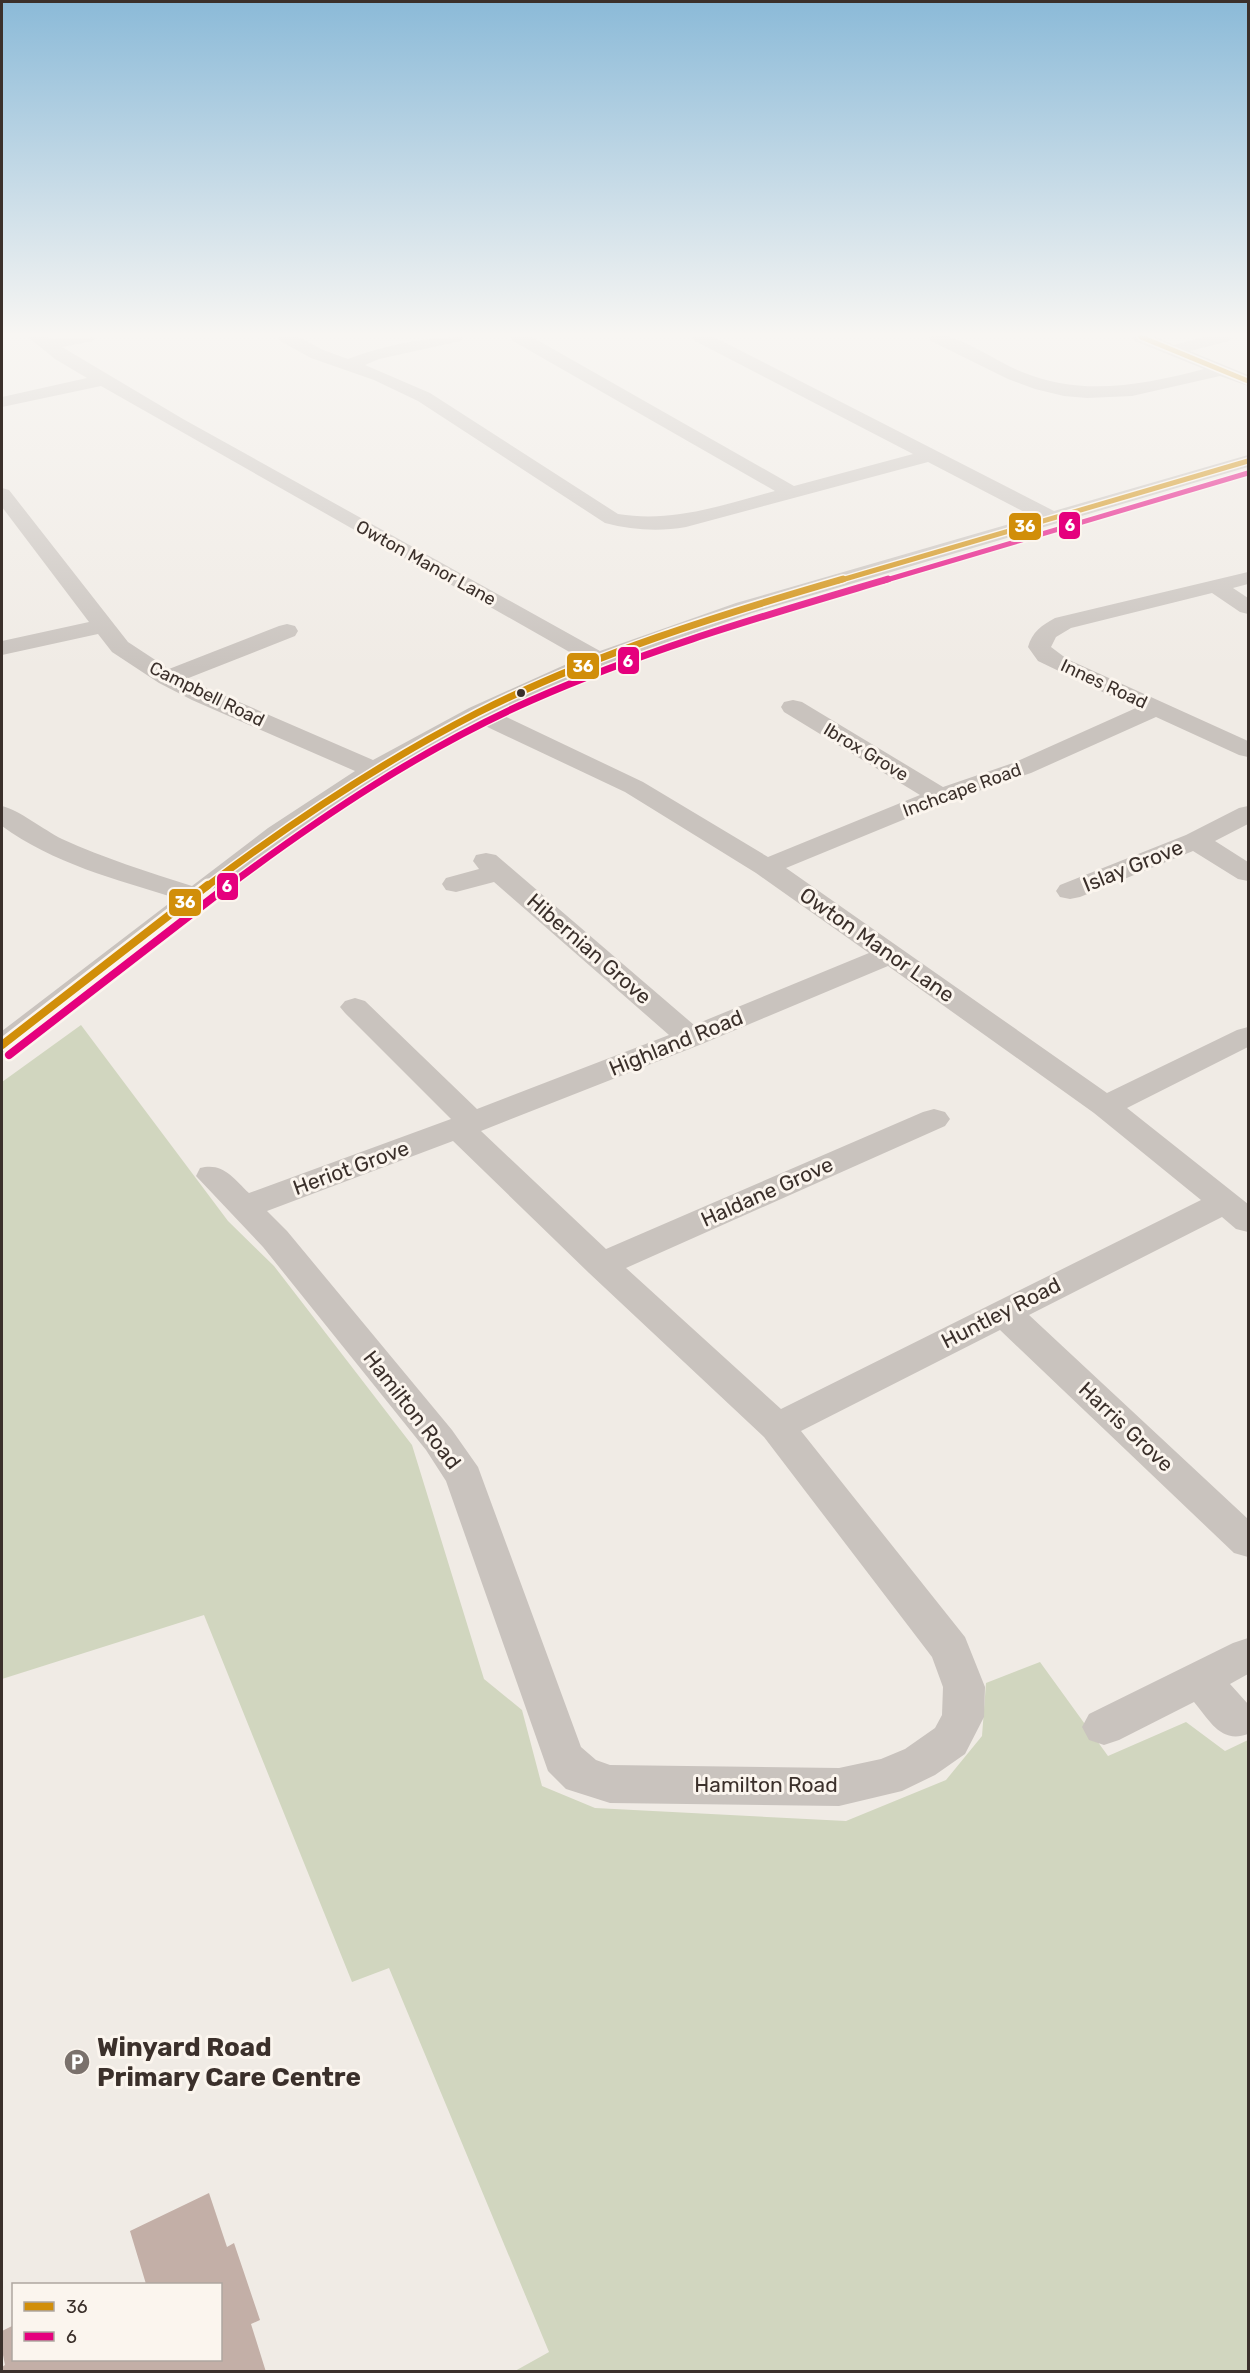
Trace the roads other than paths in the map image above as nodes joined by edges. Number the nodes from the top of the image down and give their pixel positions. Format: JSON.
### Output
{"nodes":[{"id":1,"x":220,"y":448,"type":"edge"},
{"id":2,"x":502,"y":448,"type":"edge"},
{"id":3,"x":713,"y":448,"type":"edge"},
{"id":4,"x":915,"y":448,"type":"edge"},
{"id":5,"x":931,"y":456,"type":"junction"},
{"id":6,"x":1248,"y":462,"type":"edge"},
{"id":7,"x":791,"y":492,"type":"junction"},
{"id":8,"x":2,"y":494,"type":"edge"},
{"id":9,"x":1054,"y":519,"type":"junction"},
{"id":10,"x":1248,"y":578,"type":"edge"},
{"id":11,"x":1215,"y":586,"type":"junction"},
{"id":12,"x":1248,"y":607,"type":"edge"},
{"id":13,"x":102,"y":626,"type":"junction"},
{"id":14,"x":286,"y":630,"type":"dead end"},
{"id":15,"x":2,"y":648,"type":"edge"},
{"id":16,"x":598,"y":659,"type":"junction"},
{"id":17,"x":166,"y":678,"type":"junction"},
{"id":18,"x":793,"y":707,"type":"dead end"},
{"id":19,"x":1156,"y":708,"type":"junction"},
{"id":20,"x":478,"y":713,"type":"junction"},
{"id":21,"x":1248,"y":750,"type":"edge"},
{"id":22,"x":374,"y":770,"type":"junction"},
{"id":23,"x":940,"y":796,"type":"junction"},
{"id":24,"x":2,"y":814,"type":"edge"},
{"id":25,"x":1248,"y":814,"type":"edge"},
{"id":26,"x":1195,"y":841,"type":"junction"},
{"id":27,"x":766,"y":867,"type":"junction"},
{"id":28,"x":1248,"y":873,"type":"edge"},
{"id":29,"x":456,"y":884,"type":"dead end"},
{"id":30,"x":1070,"y":891,"type":"dead end"},
{"id":31,"x":197,"y":896,"type":"junction"},
{"id":32,"x":892,"y":954,"type":"junction"},
{"id":33,"x":355,"y":1007,"type":"dead end"},
{"id":34,"x":1248,"y":1036,"type":"edge"},
{"id":35,"x":691,"y":1038,"type":"junction"},
{"id":36,"x":2,"y":1046,"type":"edge"},
{"id":37,"x":1105,"y":1106,"type":"junction"},
{"id":38,"x":934,"y":1119,"type":"dead end"},
{"id":39,"x":466,"y":1126,"type":"junction"},
{"id":40,"x":212,"y":1176,"type":"dead end"},
{"id":41,"x":244,"y":1207,"type":"junction"},
{"id":42,"x":1237,"y":1211,"type":"edge"},
{"id":43,"x":601,"y":1265,"type":"junction"},
{"id":44,"x":1003,"y":1312,"type":"junction"},
{"id":45,"x":777,"y":1427,"type":"junction"},
{"id":46,"x":1248,"y":1542,"type":"edge"},
{"id":47,"x":1248,"y":1655,"type":"edge"},
{"id":48,"x":1200,"y":1679,"type":"junction"},
{"id":49,"x":1236,"y":1720,"type":"dead end"},
{"id":50,"x":1104,"y":1727,"type":"dead end"}],
"edges":[{"from":1,"to":16,"type":"street","name":"Owton Manor Lane"},
{"from":2,"to":7,"type":"street"},
{"from":3,"to":7,"type":"street"},
{"from":4,"to":5,"type":"street"},
{"from":5,"to":7,"type":"street"},
{"from":5,"to":9,"type":"street"},
{"from":6,"to":9,"type":"street"},
{"from":8,"to":13,"type":"street","name":"Campbell Road"},
{"from":9,"to":16,"type":"street"},
{"from":10,"to":11,"type":"street","name":"Innes Road"},
{"from":11,"to":12,"type":"street"},
{"from":11,"to":19,"type":"street","name":"Innes Road"},
{"from":13,"to":15,"type":"street"},
{"from":13,"to":17,"type":"street","name":"Campbell Road"},
{"from":14,"to":17,"type":"street"},
{"from":16,"to":20,"type":"street"},
{"from":17,"to":22,"type":"street","name":"Campbell Road"},
{"from":18,"to":23,"type":"street","name":"Ibrox Grove"},
{"from":19,"to":21,"type":"street","name":"Innes Road"},
{"from":19,"to":23,"type":"street","name":"Inchcape Road"},
{"from":20,"to":22,"type":"street"},
{"from":20,"to":27,"type":"street","name":"Owton Manor Lane"},
{"from":22,"to":31,"type":"street"},
{"from":23,"to":27,"type":"street","name":"Inchcape Road"},
{"from":24,"to":31,"type":"street"},
{"from":25,"to":26,"type":"street","name":"Islay Grove"},
{"from":26,"to":28,"type":"street"},
{"from":26,"to":30,"type":"street","name":"Islay Grove"},
{"from":27,"to":32,"type":"street","name":"Owton Manor Lane"},
{"from":29,"to":35,"type":"street","name":"Hibernian Grove"},
{"from":31,"to":36,"type":"street"},
{"from":32,"to":35,"type":"street","name":"Highland Road"},
{"from":32,"to":37,"type":"street","name":"Owton Manor Lane"},
{"from":33,"to":39,"type":"street"},
{"from":34,"to":37,"type":"street"},
{"from":35,"to":39,"type":"street","name":"Highland Road"},
{"from":37,"to":42,"type":"street","name":"Owton Manor Lane"},
{"from":38,"to":43,"type":"street","name":"Haldane Grove"},
{"from":39,"to":41,"type":"street","name":"Heriot Grove"},
{"from":39,"to":43,"type":"street","name":"Hamilton Road"},
{"from":40,"to":41,"type":"street","name":"Hamilton Road"},
{"from":41,"to":45,"type":"street","name":"Hamilton Road"},
{"from":42,"to":44,"type":"street","name":"Huntley Road"},
{"from":43,"to":45,"type":"street","name":"Hamilton Road"},
{"from":44,"to":45,"type":"street","name":"Huntley Road"},
{"from":44,"to":46,"type":"street","name":"Harris Grove"},
{"from":47,"to":48,"type":"street"},
{"from":48,"to":49,"type":"street"},
{"from":48,"to":50,"type":"street"}]}
